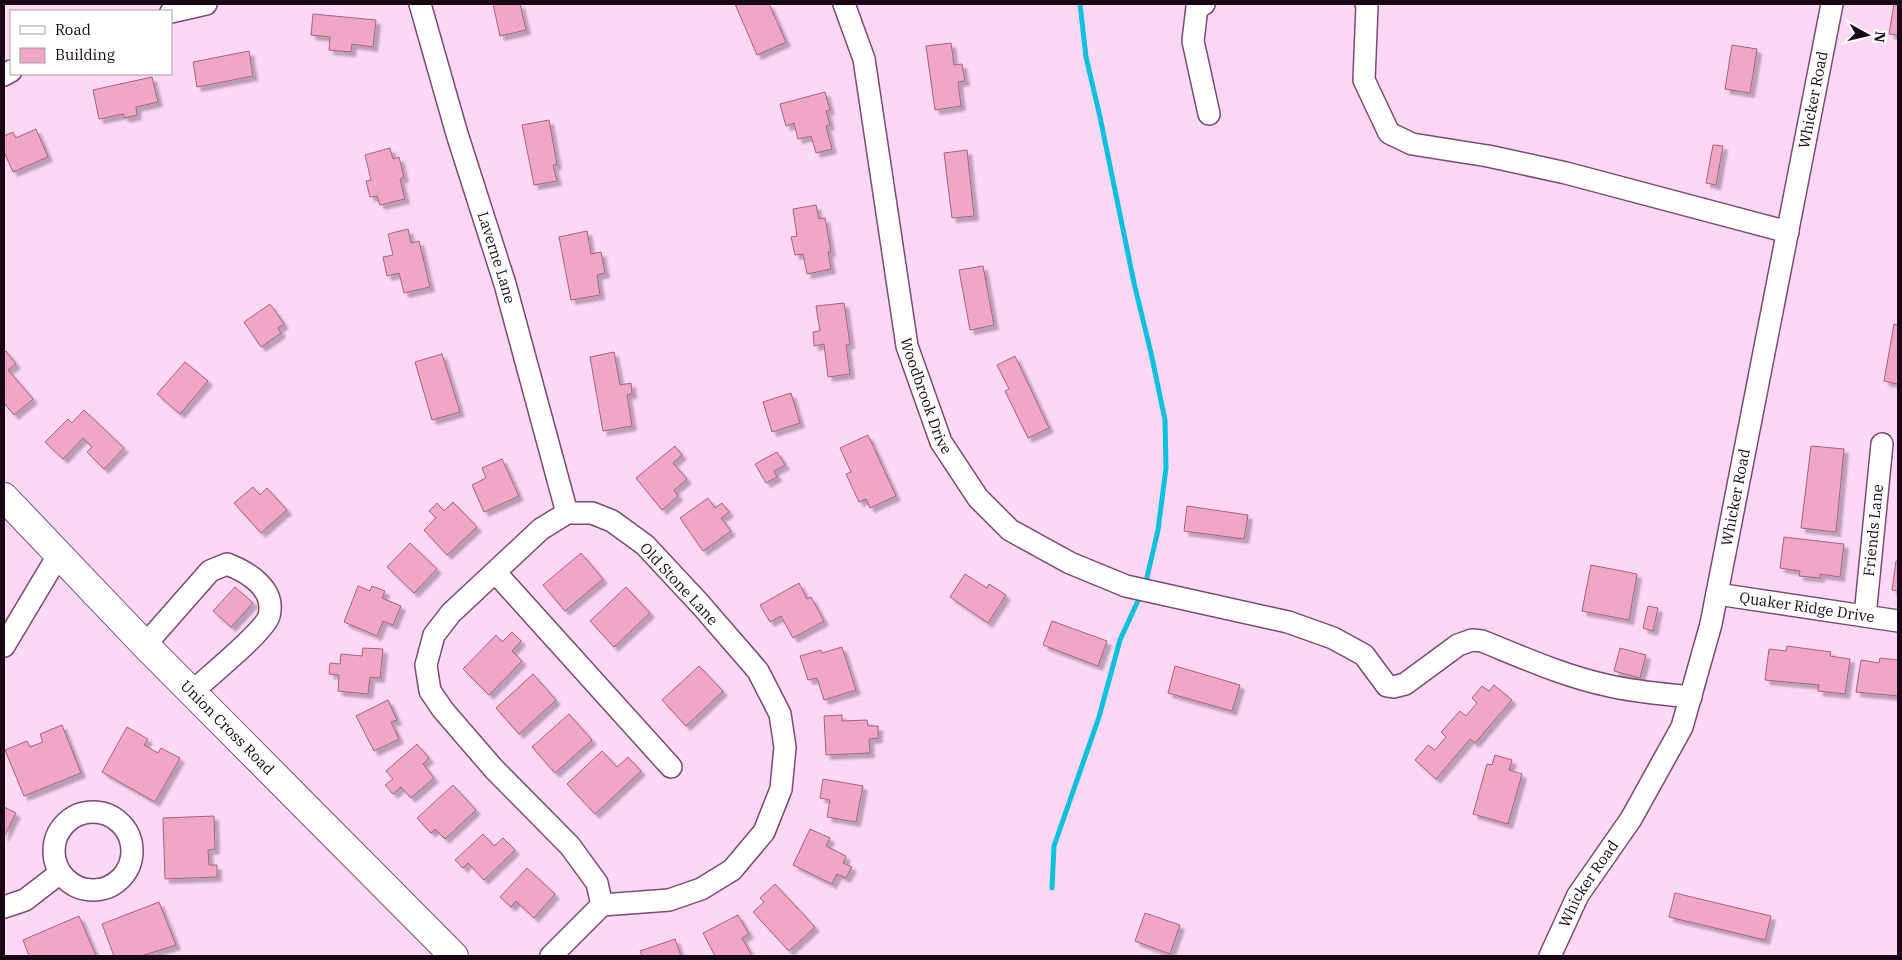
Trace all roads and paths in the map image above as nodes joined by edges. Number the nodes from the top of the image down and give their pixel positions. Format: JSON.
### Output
{"nodes":[{"id":1,"x":206,"y":4,"type":"edge"},
{"id":2,"x":420,"y":4,"type":"edge"},
{"id":3,"x":844,"y":4,"type":"edge"},
{"id":4,"x":1204,"y":4,"type":"edge"},
{"id":5,"x":1366,"y":4,"type":"edge"},
{"id":6,"x":1832,"y":4,"type":"edge"},
{"id":7,"x":172,"y":12,"type":"edge"},
{"id":8,"x":1209,"y":114,"type":"dead end"},
{"id":9,"x":1788,"y":232,"type":"junction"},
{"id":10,"x":1882,"y":444,"type":"dead end"},
{"id":11,"x":4,"y":497,"type":"edge"},
{"id":12,"x":567,"y":512,"type":"junction"},
{"id":13,"x":59,"y":554,"type":"junction"},
{"id":14,"x":496,"y":573,"type":"junction"},
{"id":15,"x":1717,"y":594,"type":"junction"},
{"id":16,"x":1864,"y":616,"type":"junction"},
{"id":17,"x":1898,"y":621,"type":"edge"},
{"id":18,"x":145,"y":645,"type":"junction"},
{"id":19,"x":4,"y":646,"type":"edge"},
{"id":20,"x":192,"y":692,"type":"junction"},
{"id":21,"x":1691,"y":697,"type":"junction"},
{"id":22,"x":670,"y":767,"type":"dead end"},
{"id":23,"x":60,"y":873,"type":"dead end"},
{"id":24,"x":602,"y":905,"type":"junction"},
{"id":25,"x":4,"y":907,"type":"edge"},
{"id":26,"x":454,"y":956,"type":"edge"},
{"id":27,"x":551,"y":956,"type":"edge"},
{"id":28,"x":1550,"y":956,"type":"edge"}],
"edges":[{"from":1,"to":7,"type":"street"},
{"from":2,"to":12,"type":"street","name":"Laverne Lane"},
{"from":3,"to":21,"type":"street","name":"Woodbrook Drive"},
{"from":4,"to":8,"type":"street"},
{"from":5,"to":9,"type":"street"},
{"from":6,"to":9,"type":"street","name":"Whicker Road"},
{"from":9,"to":15,"type":"street","name":"Whicker Road"},
{"from":10,"to":16,"type":"street","name":"Friends Lane"},
{"from":11,"to":13,"type":"main road","name":"Union Cross Road"},
{"from":12,"to":14,"type":"street"},
{"from":12,"to":24,"type":"street","name":"Old Stone Lane"},
{"from":13,"to":18,"type":"main road","name":"Union Cross Road"},
{"from":13,"to":19,"type":"street"},
{"from":14,"to":22,"type":"street"},
{"from":14,"to":24,"type":"street"},
{"from":15,"to":16,"type":"street","name":"Quaker Ridge Drive"},
{"from":15,"to":21,"type":"street","name":"Whicker Road"},
{"from":16,"to":17,"type":"street","name":"Quaker Ridge Drive"},
{"from":18,"to":20,"type":"main road","name":"Union Cross Road"},
{"from":18,"to":20,"type":"street"},
{"from":20,"to":26,"type":"main road","name":"Union Cross Road"},
{"from":21,"to":28,"type":"street","name":"Whicker Road"},
{"from":23,"to":25,"type":"street"},
{"from":24,"to":27,"type":"street"}]}
